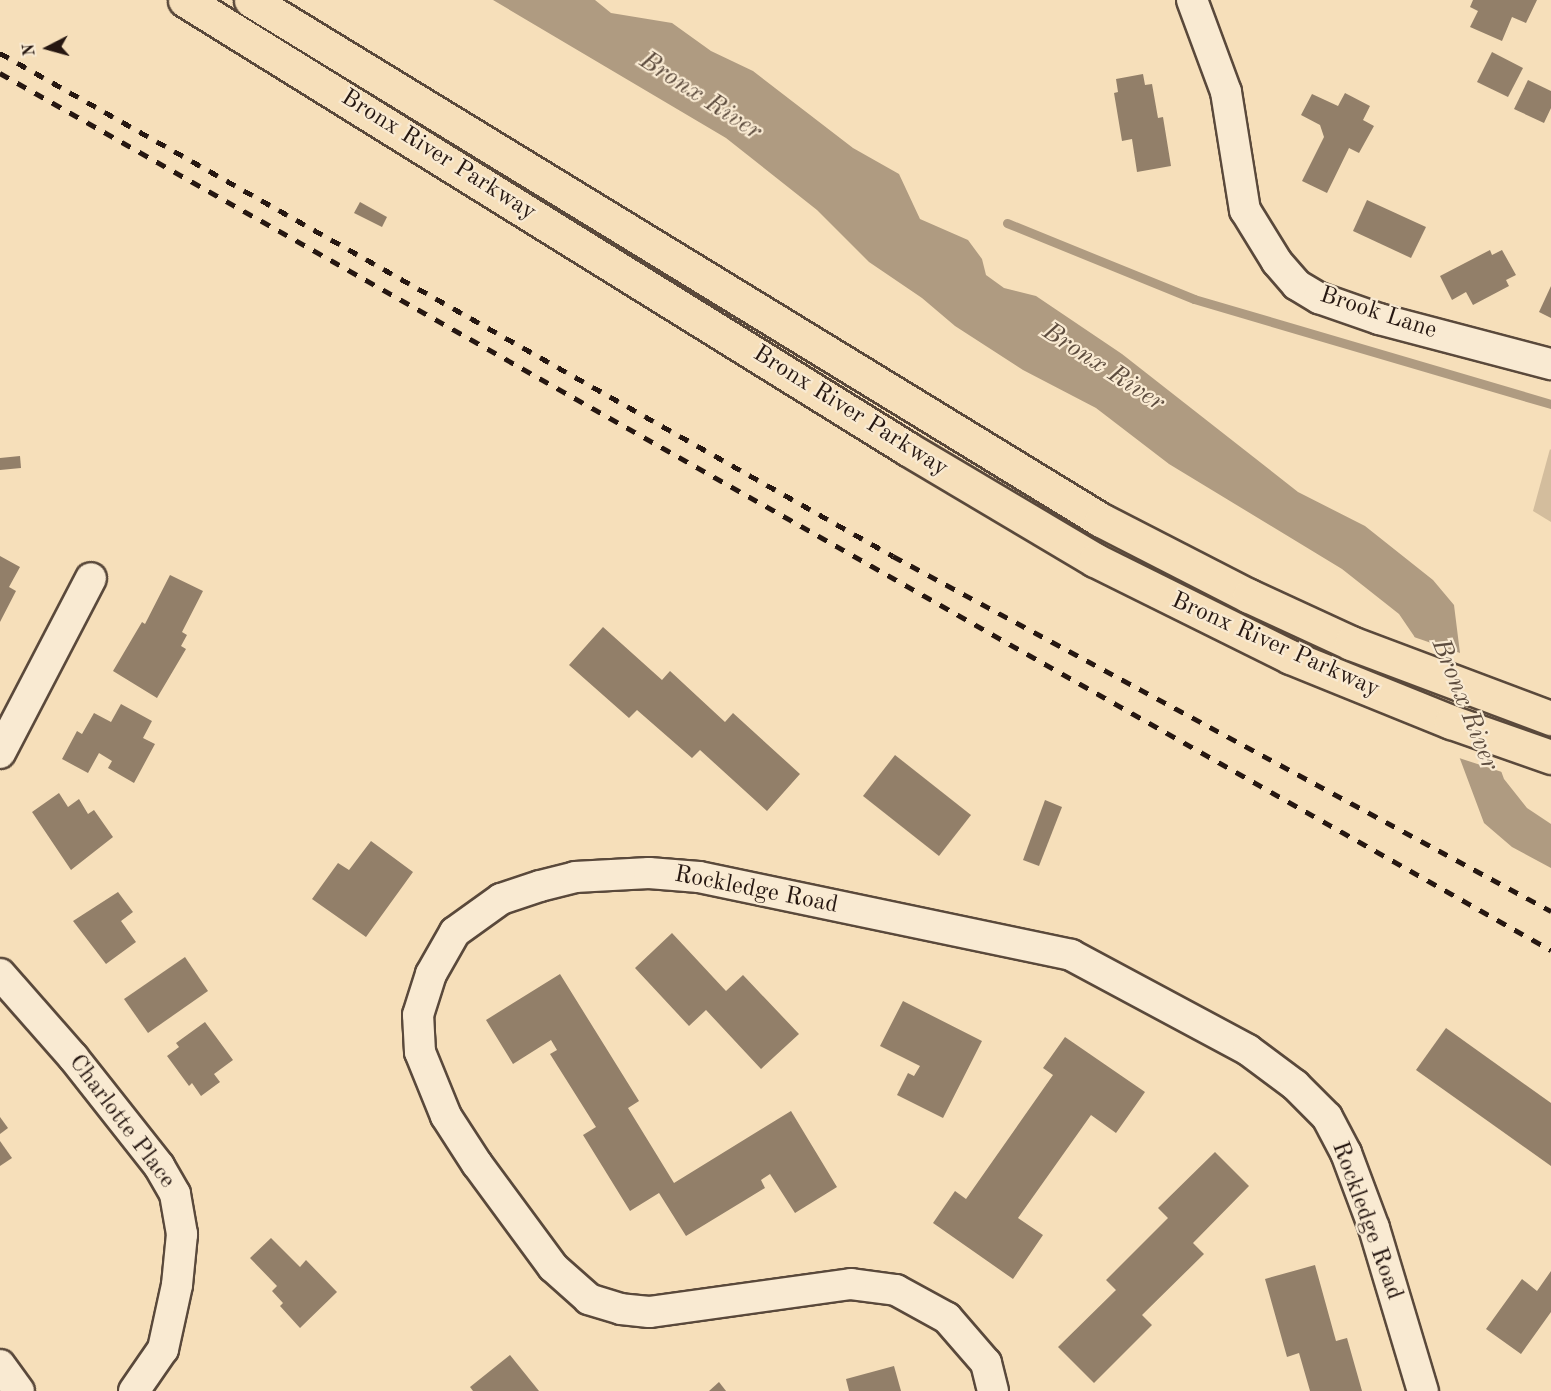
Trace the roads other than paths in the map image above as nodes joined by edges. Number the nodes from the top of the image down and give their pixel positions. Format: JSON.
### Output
{"nodes":[{"id":1,"x":184,"y":0,"type":"edge"},
{"id":2,"x":251,"y":0,"type":"edge"},
{"id":3,"x":1192,"y":0,"type":"edge"},
{"id":4,"x":1551,"y":364,"type":"edge"},
{"id":5,"x":90,"y":578,"type":"dead end"},
{"id":6,"x":1551,"y":718,"type":"edge"},
{"id":7,"x":0,"y":753,"type":"edge"},
{"id":8,"x":1551,"y":757,"type":"edge"},
{"id":9,"x":0,"y":974,"type":"edge"},
{"id":10,"x":0,"y":1365,"type":"edge"},
{"id":11,"x":19,"y":1391,"type":"edge"},
{"id":12,"x":134,"y":1391,"type":"edge"},
{"id":13,"x":993,"y":1391,"type":"edge"},
{"id":14,"x":1423,"y":1391,"type":"edge"}],
"edges":[{"from":1,"to":8,"type":"highway","name":"Bronx River Parkway"},
{"from":2,"to":6,"type":"highway","name":"Bronx River Parkway"},
{"from":3,"to":4,"type":"street","name":"Brook Lane"},
{"from":5,"to":7,"type":"street"},
{"from":9,"to":12,"type":"street","name":"Charlotte Place"},
{"from":10,"to":11,"type":"street"},
{"from":13,"to":14,"type":"street","name":"Rockledge Road"}]}
